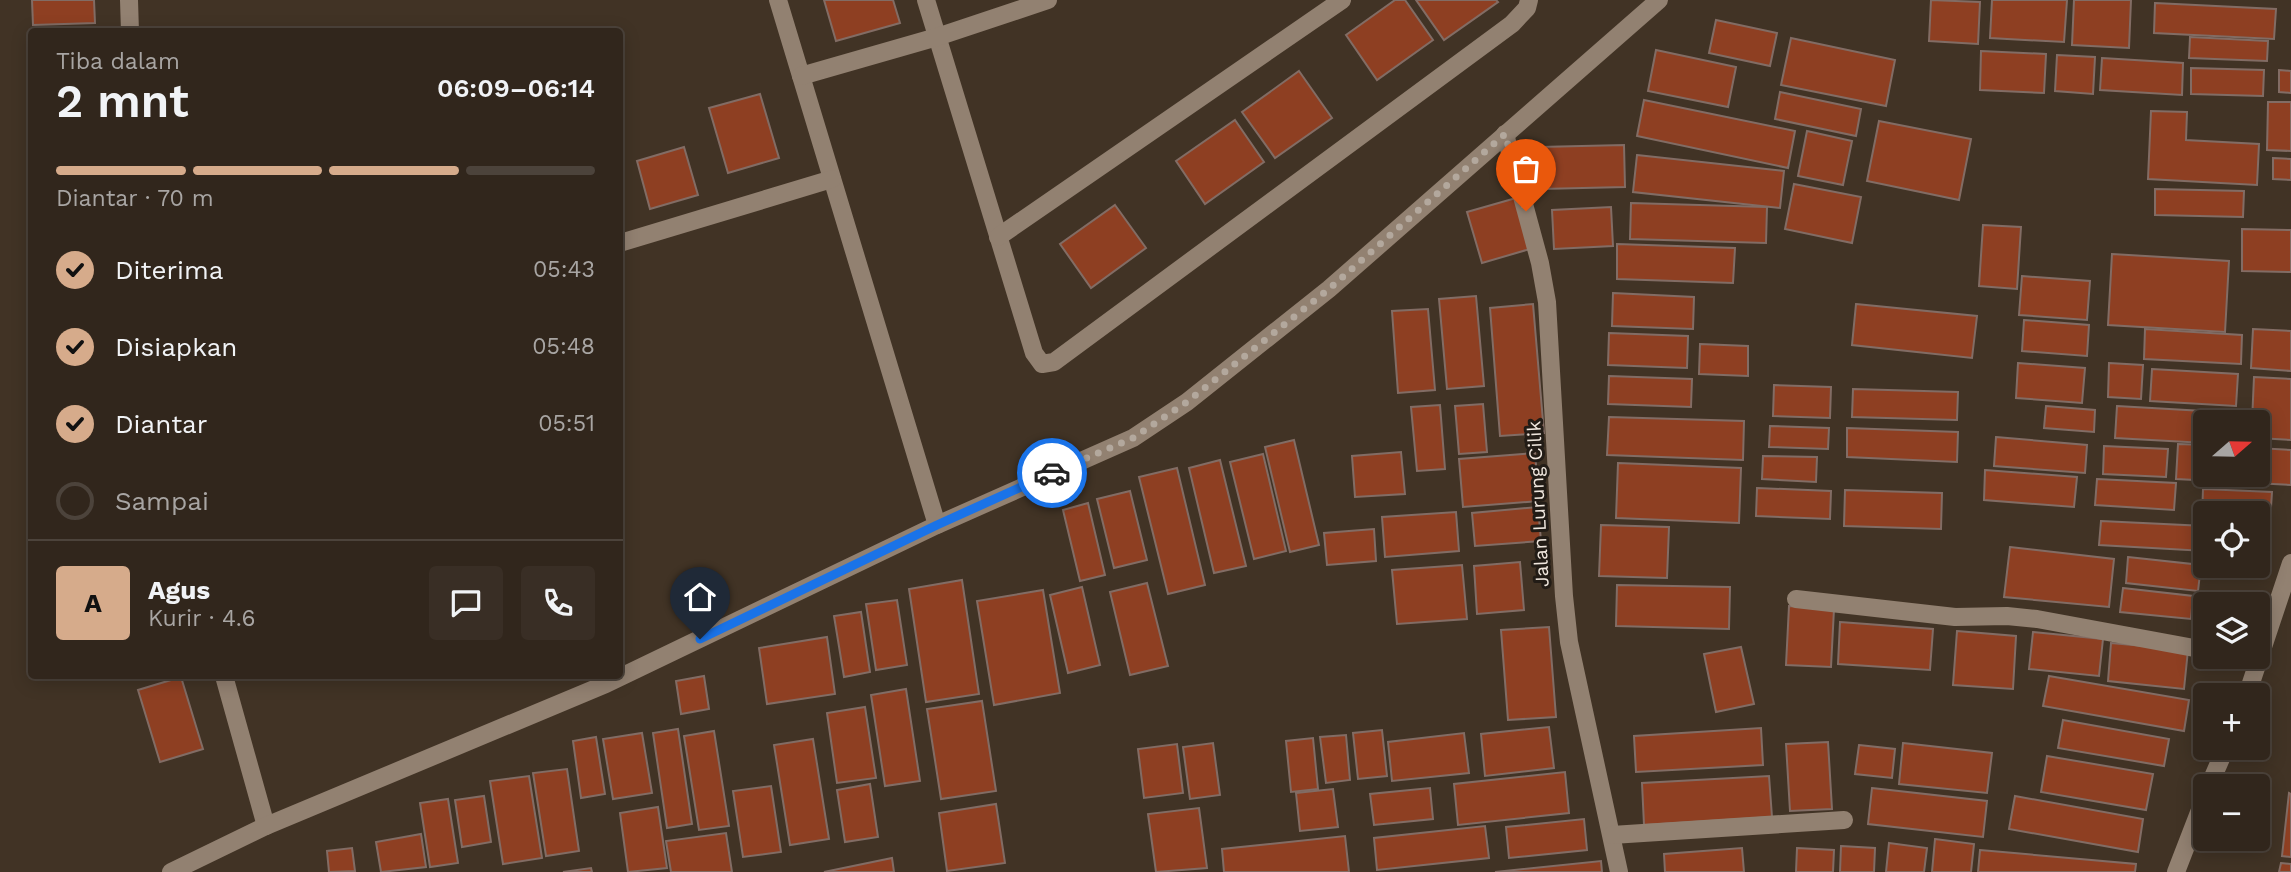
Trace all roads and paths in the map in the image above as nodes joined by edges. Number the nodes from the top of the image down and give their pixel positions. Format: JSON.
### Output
{"nodes":[{"id":1,"x":129,"y":0,"type":"edge"},
{"id":2,"x":778,"y":0,"type":"edge"},
{"id":3,"x":926,"y":0,"type":"edge"},
{"id":4,"x":1048,"y":0,"type":"edge"},
{"id":5,"x":1342,"y":0,"type":"edge"},
{"id":6,"x":1529,"y":0,"type":"edge"},
{"id":7,"x":1659,"y":0,"type":"edge"},
{"id":8,"x":130,"y":28,"type":"edge"},
{"id":9,"x":937,"y":37,"type":"junction"},
{"id":10,"x":801,"y":76,"type":"junction"},
{"id":11,"x":1505,"y":134,"type":"junction"},
{"id":12,"x":832,"y":178,"type":"junction"},
{"id":13,"x":998,"y":237,"type":"junction"},
{"id":14,"x":623,"y":242,"type":"edge"},
{"id":15,"x":937,"y":525,"type":"junction"},
{"id":16,"x":2291,"y":563,"type":"edge"},
{"id":17,"x":1796,"y":599,"type":"dead end"},
{"id":18,"x":2270,"y":629,"type":"edge"},
{"id":19,"x":2193,"y":648,"type":"edge"},
{"id":20,"x":623,"y":676,"type":"edge"},
{"id":21,"x":225,"y":679,"type":"edge"},
{"id":22,"x":616,"y":679,"type":"edge"},
{"id":23,"x":1844,"y":820,"type":"dead end"},
{"id":24,"x":266,"y":826,"type":"junction"},
{"id":25,"x":2193,"y":828,"type":"edge"},
{"id":26,"x":1612,"y":835,"type":"junction"},
{"id":27,"x":171,"y":872,"type":"edge"},
{"id":28,"x":1619,"y":872,"type":"edge"},
{"id":29,"x":2176,"y":872,"type":"edge"}],
"edges":[{"from":1,"to":8,"type":"street"},
{"from":2,"to":10,"type":"street"},
{"from":3,"to":9,"type":"street"},
{"from":4,"to":9,"type":"street"},
{"from":5,"to":13,"type":"street"},
{"from":6,"to":13,"type":"street"},
{"from":7,"to":11,"type":"street"},
{"from":9,"to":10,"type":"street"},
{"from":9,"to":13,"type":"street"},
{"from":10,"to":12,"type":"street"},
{"from":11,"to":15,"type":"street"},
{"from":11,"to":26,"type":"street","name":"Jalan Lurung Cilik"},
{"from":12,"to":14,"type":"street"},
{"from":12,"to":15,"type":"street"},
{"from":15,"to":20,"type":"street"},
{"from":16,"to":18,"type":"street"},
{"from":17,"to":19,"type":"street"},
{"from":21,"to":24,"type":"street"},
{"from":22,"to":24,"type":"street"},
{"from":23,"to":26,"type":"street"},
{"from":24,"to":27,"type":"street"},
{"from":25,"to":29,"type":"street"},
{"from":26,"to":28,"type":"street","name":"Jalan Lurung Cilik"}]}
